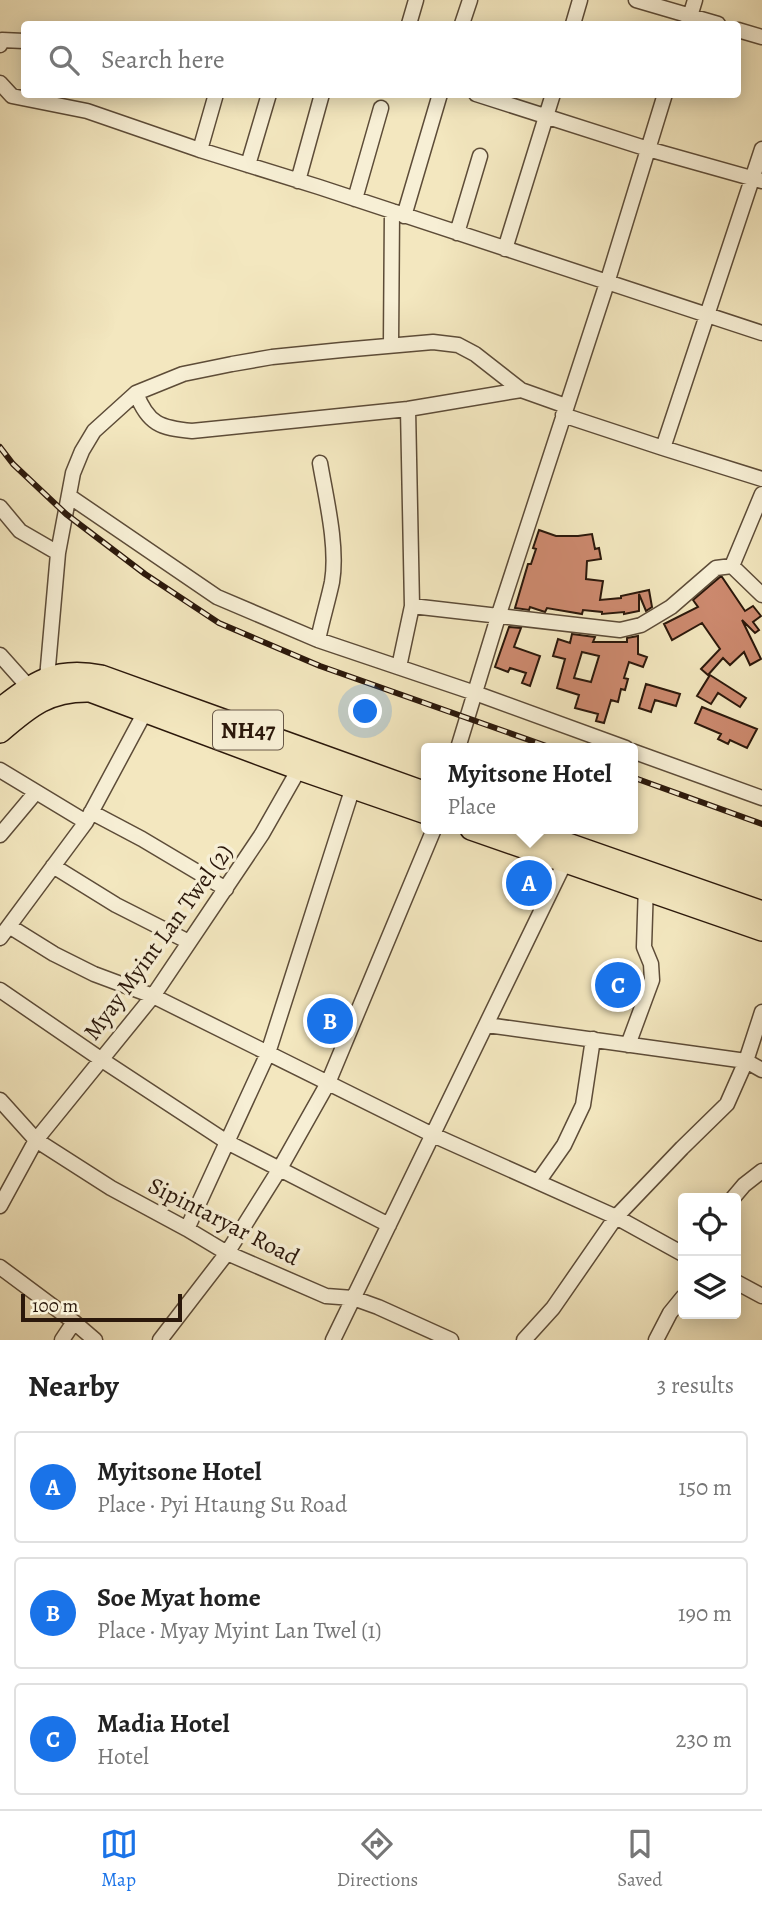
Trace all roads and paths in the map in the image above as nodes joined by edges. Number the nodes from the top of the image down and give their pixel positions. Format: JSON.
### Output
{"nodes":[{"id":1,"x":416,"y":0,"type":"edge"},
{"id":2,"x":470,"y":0,"type":"edge"},
{"id":3,"x":580,"y":0,"type":"edge"},
{"id":4,"x":636,"y":0,"type":"edge"},
{"id":5,"x":695,"y":0,"type":"edge"},
{"id":6,"x":410,"y":21,"type":"edge"},
{"id":7,"x":463,"y":21,"type":"edge"},
{"id":8,"x":574,"y":21,"type":"edge"},
{"id":9,"x":689,"y":21,"type":"edge"},
{"id":10,"x":741,"y":31,"type":"edge"},
{"id":11,"x":762,"y":37,"type":"edge"},
{"id":12,"x":21,"y":41,"type":"edge"},
{"id":13,"x":0,"y":45,"type":"edge"},
{"id":14,"x":0,"y":83,"type":"edge"},
{"id":15,"x":21,"y":98,"type":"edge"},
{"id":16,"x":22,"y":98,"type":"edge"},
{"id":17,"x":215,"y":98,"type":"edge"},
{"id":18,"x":268,"y":98,"type":"edge"},
{"id":19,"x":321,"y":98,"type":"edge"},
{"id":20,"x":439,"y":98,"type":"edge"},
{"id":21,"x":488,"y":98,"type":"edge"},
{"id":22,"x":552,"y":98,"type":"edge"},
{"id":23,"x":664,"y":98,"type":"edge"},
{"id":24,"x":381,"y":108,"type":"dead end"},
{"id":25,"x":546,"y":117,"type":"junction"},
{"id":26,"x":648,"y":149,"type":"junction"},
{"id":27,"x":762,"y":149,"type":"edge"},
{"id":28,"x":200,"y":150,"type":"junction"},
{"id":29,"x":480,"y":156,"type":"dead end"},
{"id":30,"x":248,"y":165,"type":"junction"},
{"id":31,"x":757,"y":180,"type":"edge"},
{"id":32,"x":298,"y":181,"type":"junction"},
{"id":33,"x":355,"y":200,"type":"junction"},
{"id":34,"x":398,"y":214,"type":"junction"},
{"id":35,"x":457,"y":233,"type":"junction"},
{"id":36,"x":505,"y":249,"type":"junction"},
{"id":37,"x":607,"y":283,"type":"junction"},
{"id":38,"x":708,"y":314,"type":"junction"},
{"id":39,"x":762,"y":333,"type":"edge"},
{"id":40,"x":391,"y":345,"type":"junction"},
{"id":41,"x":521,"y":390,"type":"junction"},
{"id":42,"x":136,"y":393,"type":"junction"},
{"id":43,"x":408,"y":409,"type":"junction"},
{"id":44,"x":565,"y":411,"type":"junction"},
{"id":45,"x":663,"y":449,"type":"junction"},
{"id":46,"x":320,"y":463,"type":"dead end"},
{"id":47,"x":762,"y":479,"type":"edge"},
{"id":48,"x":762,"y":494,"type":"edge"},
{"id":49,"x":69,"y":496,"type":"junction"},
{"id":50,"x":0,"y":507,"type":"edge"},
{"id":51,"x":58,"y":553,"type":"junction"},
{"id":52,"x":732,"y":566,"type":"junction"},
{"id":53,"x":762,"y":595,"type":"edge"},
{"id":54,"x":412,"y":606,"type":"junction"},
{"id":55,"x":498,"y":617,"type":"junction"},
{"id":56,"x":318,"y":640,"type":"junction"},
{"id":57,"x":0,"y":654,"type":"edge"},
{"id":58,"x":399,"y":667,"type":"junction"},
{"id":59,"x":72,"y":682,"type":"junction"},
{"id":60,"x":39,"y":688,"type":"junction"},
{"id":61,"x":475,"y":693,"type":"junction"},
{"id":62,"x":0,"y":709,"type":"edge"},
{"id":63,"x":145,"y":712,"type":"junction"},
{"id":64,"x":179,"y":715,"type":"junction"},
{"id":65,"x":0,"y":732,"type":"edge"},
{"id":66,"x":460,"y":743,"type":"edge"},
{"id":67,"x":612,"y":743,"type":"edge"},
{"id":68,"x":271,"y":748,"type":"junction"},
{"id":69,"x":638,"y":753,"type":"edge"},
{"id":70,"x":299,"y":769,"type":"junction"},
{"id":71,"x":0,"y":770,"type":"edge"},
{"id":72,"x":353,"y":788,"type":"junction"},
{"id":73,"x":36,"y":792,"type":"junction"},
{"id":74,"x":421,"y":792,"type":"edge"},
{"id":75,"x":762,"y":798,"type":"edge"},
{"id":76,"x":421,"y":811,"type":"edge"},
{"id":77,"x":88,"y":817,"type":"junction"},
{"id":78,"x":432,"y":834,"type":"edge"},
{"id":79,"x":491,"y":834,"type":"edge"},
{"id":80,"x":534,"y":834,"type":"edge"},
{"id":81,"x":0,"y":835,"type":"edge"},
{"id":82,"x":567,"y":853,"type":"junction"},
{"id":83,"x":53,"y":866,"type":"junction"},
{"id":84,"x":646,"y":881,"type":"junction"},
{"id":85,"x":226,"y":888,"type":"junction"},
{"id":86,"x":719,"y":907,"type":"junction"},
{"id":87,"x":762,"y":912,"type":"edge"},
{"id":88,"x":9,"y":926,"type":"junction"},
{"id":89,"x":762,"y":930,"type":"edge"},
{"id":90,"x":0,"y":938,"type":"edge"},
{"id":91,"x":189,"y":942,"type":"junction"},
{"id":92,"x":0,"y":990,"type":"edge"},
{"id":93,"x":153,"y":996,"type":"junction"},
{"id":94,"x":762,"y":1012,"type":"edge"},
{"id":95,"x":487,"y":1025,"type":"junction"},
{"id":96,"x":593,"y":1040,"type":"junction"},
{"id":97,"x":628,"y":1045,"type":"junction"},
{"id":98,"x":268,"y":1053,"type":"junction"},
{"id":99,"x":102,"y":1060,"type":"junction"},
{"id":100,"x":746,"y":1060,"type":"junction"},
{"id":101,"x":762,"y":1070,"type":"edge"},
{"id":102,"x":328,"y":1083,"type":"junction"},
{"id":103,"x":0,"y":1100,"type":"edge"},
{"id":104,"x":433,"y":1135,"type":"junction"},
{"id":105,"x":36,"y":1140,"type":"junction"},
{"id":106,"x":227,"y":1142,"type":"junction"},
{"id":107,"x":279,"y":1170,"type":"junction"},
{"id":108,"x":762,"y":1171,"type":"edge"},
{"id":109,"x":538,"y":1182,"type":"junction"},
{"id":110,"x":737,"y":1193,"type":"edge"},
{"id":111,"x":0,"y":1206,"type":"edge"},
{"id":112,"x":616,"y":1217,"type":"junction"},
{"id":113,"x":389,"y":1225,"type":"junction"},
{"id":114,"x":187,"y":1229,"type":"junction"},
{"id":115,"x":678,"y":1250,"type":"edge"},
{"id":116,"x":227,"y":1253,"type":"junction"},
{"id":117,"x":0,"y":1267,"type":"edge"},
{"id":118,"x":741,"y":1285,"type":"edge"},
{"id":119,"x":762,"y":1296,"type":"edge"},
{"id":120,"x":353,"y":1298,"type":"junction"},
{"id":121,"x":678,"y":1303,"type":"edge"},
{"id":122,"x":74,"y":1322,"type":"junction"},
{"id":123,"x":62,"y":1340,"type":"edge"},
{"id":124,"x":95,"y":1340,"type":"edge"},
{"id":125,"x":160,"y":1340,"type":"edge"},
{"id":126,"x":333,"y":1340,"type":"edge"},
{"id":127,"x":451,"y":1340,"type":"edge"},
{"id":128,"x":524,"y":1340,"type":"edge"},
{"id":129,"x":656,"y":1340,"type":"edge"}],
"edges":[{"from":1,"to":6,"type":"street"},
{"from":2,"to":7,"type":"street"},
{"from":3,"to":8,"type":"street"},
{"from":4,"to":9,"type":"street"},
{"from":5,"to":9,"type":"street"},
{"from":10,"to":11,"type":"street"},
{"from":12,"to":13,"type":"street"},
{"from":14,"to":15,"type":"street"},
{"from":16,"to":28,"type":"street"},
{"from":17,"to":28,"type":"street"},
{"from":18,"to":30,"type":"street"},
{"from":19,"to":32,"type":"street"},
{"from":20,"to":34,"type":"street"},
{"from":21,"to":25,"type":"street"},
{"from":22,"to":25,"type":"street"},
{"from":23,"to":26,"type":"street"},
{"from":24,"to":33,"type":"street"},
{"from":25,"to":26,"type":"street"},
{"from":25,"to":36,"type":"street"},
{"from":26,"to":31,"type":"street"},
{"from":26,"to":37,"type":"street"},
{"from":27,"to":31,"type":"street"},
{"from":28,"to":30,"type":"street"},
{"from":29,"to":35,"type":"street"},
{"from":30,"to":32,"type":"street"},
{"from":31,"to":38,"type":"street"},
{"from":32,"to":33,"type":"street"},
{"from":33,"to":34,"type":"street"},
{"from":34,"to":35,"type":"street"},
{"from":34,"to":40,"type":"street"},
{"from":35,"to":36,"type":"street"},
{"from":36,"to":37,"type":"street"},
{"from":37,"to":38,"type":"street"},
{"from":37,"to":44,"type":"street"},
{"from":38,"to":39,"type":"street"},
{"from":38,"to":45,"type":"street"},
{"from":40,"to":41,"type":"street"},
{"from":40,"to":42,"type":"street"},
{"from":41,"to":43,"type":"street"},
{"from":41,"to":44,"type":"street"},
{"from":42,"to":43,"type":"street"},
{"from":42,"to":49,"type":"street"},
{"from":43,"to":54,"type":"street"},
{"from":44,"to":45,"type":"street"},
{"from":44,"to":55,"type":"street"},
{"from":45,"to":47,"type":"street"},
{"from":46,"to":56,"type":"street"},
{"from":48,"to":52,"type":"street"},
{"from":49,"to":51,"type":"street"},
{"from":49,"to":56,"type":"street"},
{"from":50,"to":51,"type":"street"},
{"from":51,"to":60,"type":"street"},
{"from":52,"to":53,"type":"street"},
{"from":52,"to":55,"type":"street"},
{"from":54,"to":55,"type":"street"},
{"from":54,"to":58,"type":"street"},
{"from":55,"to":61,"type":"street"},
{"from":56,"to":58,"type":"street"},
{"from":57,"to":60,"type":"street"},
{"from":58,"to":61,"type":"street"},
{"from":59,"to":60,"type":"highway","number":"NH47"},
{"from":59,"to":63,"type":"highway","number":"NH47"},
{"from":59,"to":64,"type":"highway","number":"NH47"},
{"from":60,"to":62,"type":"highway","number":"NH47"},
{"from":60,"to":65,"type":"highway","number":"NH47"},
{"from":61,"to":66,"type":"street"},
{"from":61,"to":67,"type":"street"},
{"from":63,"to":64,"type":"highway","number":"NH47"},
{"from":63,"to":77,"type":"street"},
{"from":64,"to":68,"type":"highway","number":"NH47"},
{"from":68,"to":70,"type":"highway","number":"NH47"},
{"from":68,"to":74,"type":"highway","number":"NH47"},
{"from":69,"to":75,"type":"street"},
{"from":70,"to":72,"type":"highway","number":"NH47"},
{"from":70,"to":85,"type":"street","name":"Myay Myint Lan Twel (2)"},
{"from":71,"to":73,"type":"street"},
{"from":72,"to":76,"type":"highway","number":"NH47"},
{"from":72,"to":98,"type":"street"},
{"from":73,"to":77,"type":"street"},
{"from":73,"to":81,"type":"street"},
{"from":77,"to":83,"type":"street"},
{"from":77,"to":85,"type":"street"},
{"from":78,"to":102,"type":"street"},
{"from":79,"to":82,"type":"highway"},
{"from":80,"to":82,"type":"highway"},
{"from":82,"to":84,"type":"highway"},
{"from":82,"to":95,"type":"street"},
{"from":83,"to":88,"type":"street"},
{"from":83,"to":91,"type":"street"},
{"from":84,"to":86,"type":"highway"},
{"from":84,"to":97,"type":"street"},
{"from":85,"to":91,"type":"street","name":"Myay Myint Lan Twel (2)"},
{"from":86,"to":87,"type":"highway"},
{"from":86,"to":89,"type":"highway"},
{"from":88,"to":90,"type":"street"},
{"from":88,"to":93,"type":"street"},
{"from":91,"to":93,"type":"street","name":"Myay Myint Lan Twel (2)"},
{"from":92,"to":99,"type":"street"},
{"from":93,"to":98,"type":"street"},
{"from":93,"to":99,"type":"street","name":"Myay Myint Lan Twel (2)"},
{"from":94,"to":100,"type":"street"},
{"from":95,"to":96,"type":"street"},
{"from":95,"to":104,"type":"street"},
{"from":96,"to":97,"type":"street"},
{"from":96,"to":109,"type":"street"},
{"from":97,"to":100,"type":"street"},
{"from":98,"to":102,"type":"street"},
{"from":98,"to":106,"type":"street"},
{"from":99,"to":105,"type":"street","name":"Myay Myint Lan Twel (2)"},
{"from":99,"to":106,"type":"street"},
{"from":100,"to":101,"type":"street"},
{"from":100,"to":112,"type":"street"},
{"from":102,"to":104,"type":"street"},
{"from":102,"to":107,"type":"street"},
{"from":103,"to":105,"type":"street","name":"Sipintaryar Road"},
{"from":104,"to":109,"type":"street"},
{"from":104,"to":113,"type":"street"},
{"from":105,"to":111,"type":"street","name":"Myay Myint Lan Twel (2)"},
{"from":105,"to":114,"type":"street","name":"Sipintaryar Road"},
{"from":106,"to":107,"type":"street"},
{"from":106,"to":114,"type":"street"},
{"from":107,"to":113,"type":"street"},
{"from":107,"to":116,"type":"street"},
{"from":108,"to":110,"type":"street"},
{"from":109,"to":112,"type":"street"},
{"from":112,"to":115,"type":"street"},
{"from":112,"to":128,"type":"street"},
{"from":113,"to":120,"type":"street"},
{"from":114,"to":116,"type":"street","name":"Sipintaryar Road"},
{"from":116,"to":120,"type":"street","name":"Sipintaryar Road"},
{"from":116,"to":125,"type":"street"},
{"from":117,"to":122,"type":"street"},
{"from":118,"to":119,"type":"street"},
{"from":120,"to":126,"type":"street"},
{"from":120,"to":127,"type":"street","name":"Sipintaryar Road"},
{"from":121,"to":129,"type":"street"},
{"from":122,"to":123,"type":"street"},
{"from":122,"to":124,"type":"street"}]}
